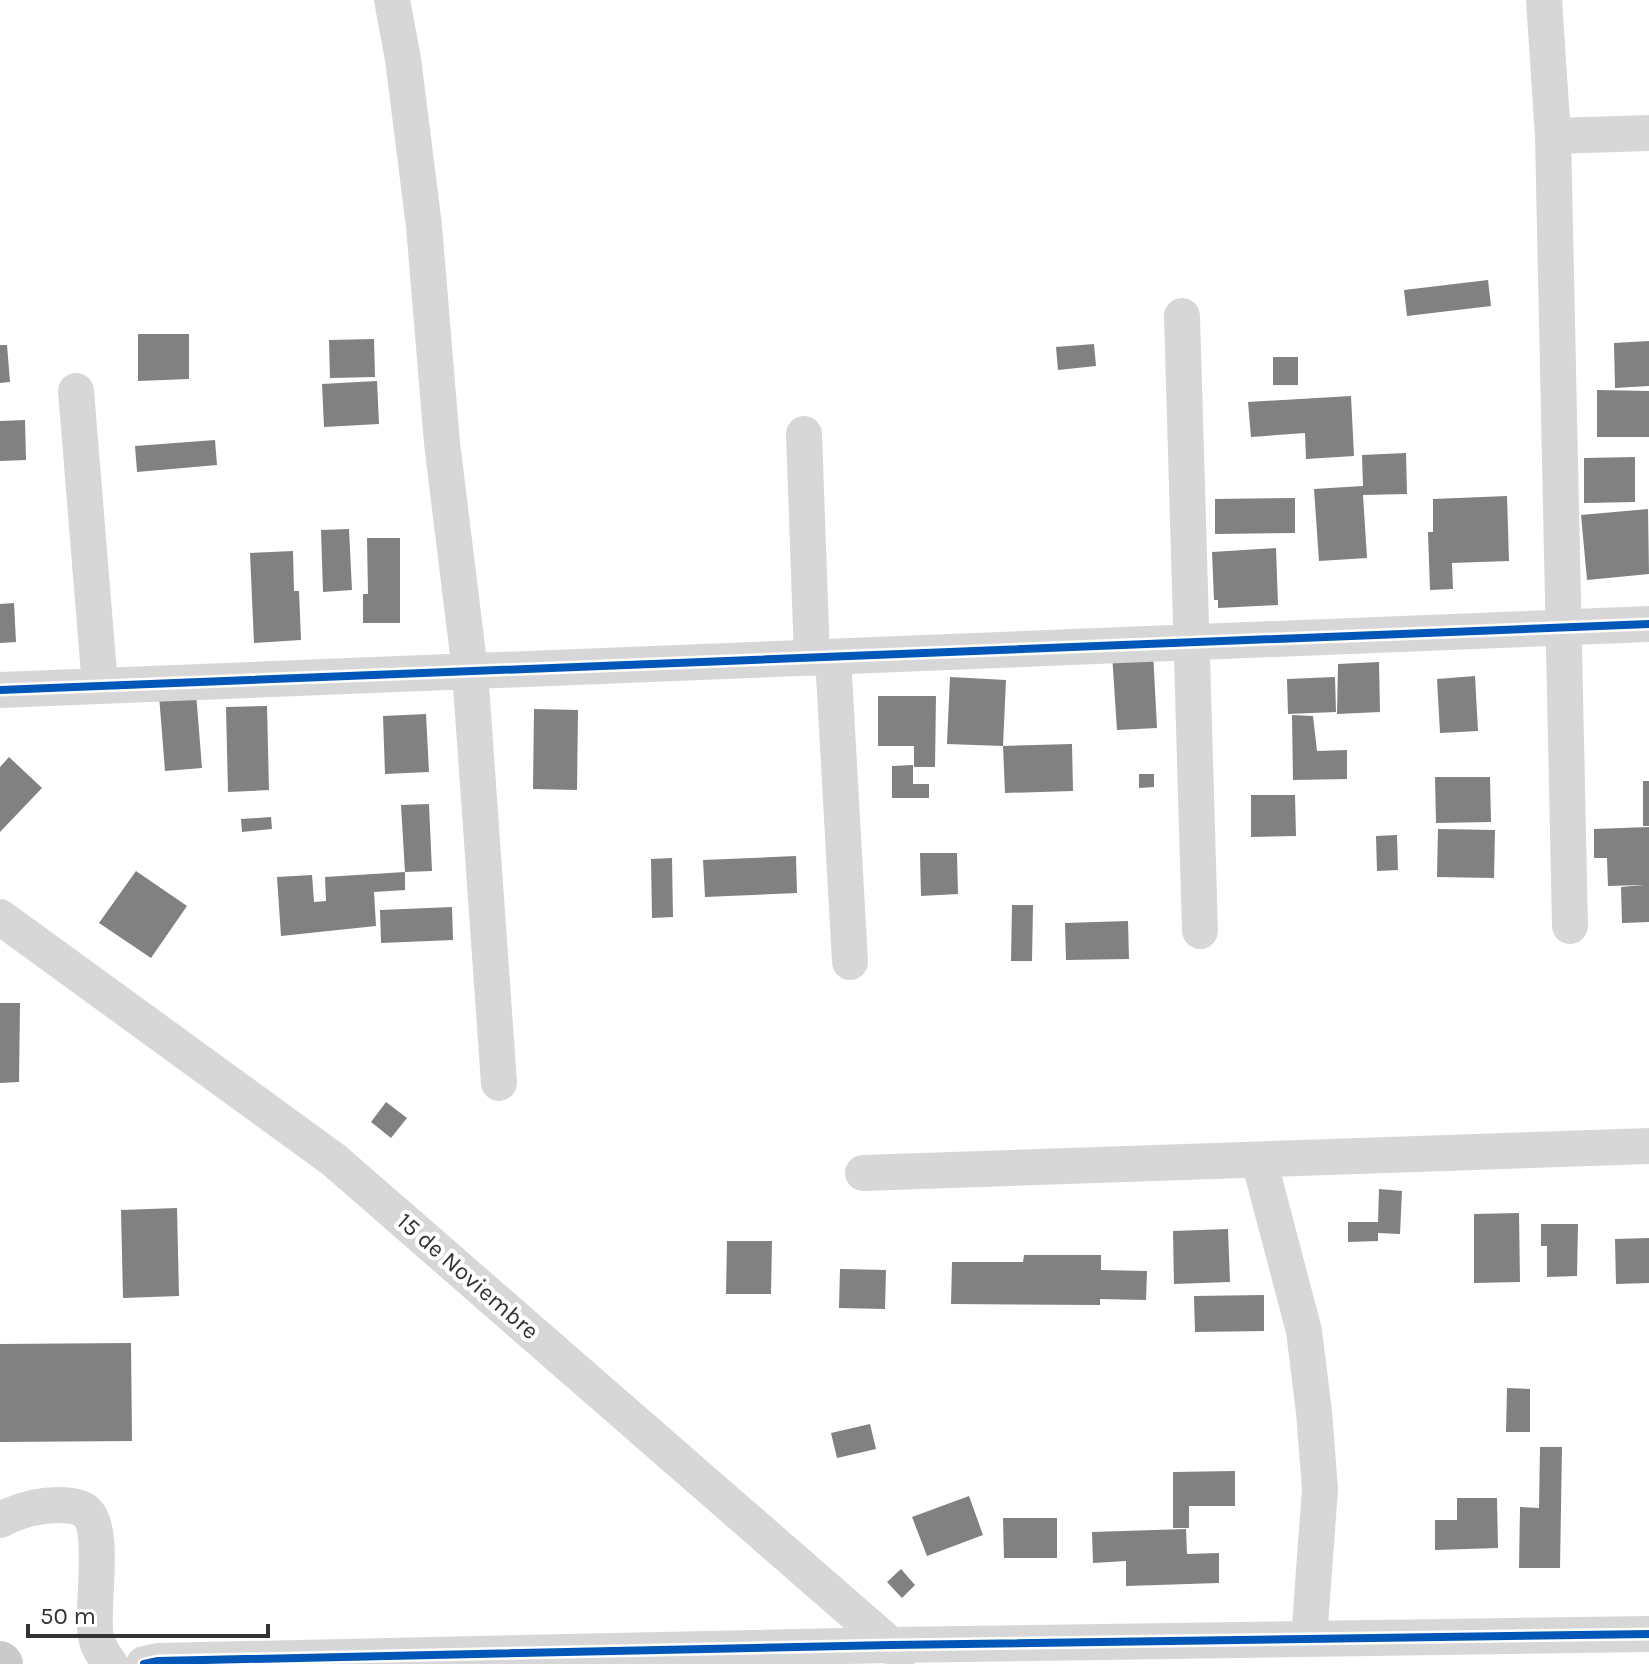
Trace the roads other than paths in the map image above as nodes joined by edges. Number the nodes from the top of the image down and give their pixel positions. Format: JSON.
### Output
{"nodes":[{"id":1,"x":392,"y":0,"type":"edge"},
{"id":2,"x":1544,"y":0,"type":"edge"},
{"id":3,"x":1649,"y":133,"type":"edge"},
{"id":4,"x":1553,"y":136,"type":"junction"},
{"id":5,"x":1182,"y":316,"type":"dead end"},
{"id":6,"x":76,"y":391,"type":"dead end"},
{"id":7,"x":804,"y":434,"type":"dead end"},
{"id":8,"x":1649,"y":624,"type":"edge"},
{"id":9,"x":1566,"y":628,"type":"junction"},
{"id":10,"x":1192,"y":643,"type":"junction"},
{"id":11,"x":822,"y":657,"type":"junction"},
{"id":12,"x":470,"y":671,"type":"junction"},
{"id":13,"x":100,"y":686,"type":"junction"},
{"id":14,"x":0,"y":690,"type":"edge"},
{"id":15,"x":0,"y":917,"type":"edge"},
{"id":16,"x":1570,"y":926,"type":"dead end"},
{"id":17,"x":1200,"y":931,"type":"dead end"},
{"id":18,"x":850,"y":962,"type":"dead end"},
{"id":19,"x":499,"y":1083,"type":"dead end"},
{"id":20,"x":1649,"y":1146,"type":"edge"},
{"id":21,"x":1259,"y":1160,"type":"junction"},
{"id":22,"x":863,"y":1173,"type":"dead end"},
{"id":23,"x":0,"y":1520,"type":"edge"},
{"id":24,"x":1649,"y":1634,"type":"edge"},
{"id":25,"x":1309,"y":1639,"type":"junction"},
{"id":26,"x":902,"y":1654,"type":"edge"},
{"id":27,"x":110,"y":1664,"type":"edge"},
{"id":28,"x":144,"y":1664,"type":"edge"}],
"edges":[{"from":1,"to":12,"type":"street"},
{"from":2,"to":4,"type":"street"},
{"from":3,"to":4,"type":"street"},
{"from":4,"to":9,"type":"street"},
{"from":5,"to":10,"type":"street"},
{"from":6,"to":13,"type":"street"},
{"from":7,"to":11,"type":"street"},
{"from":8,"to":9,"type":"street"},
{"from":9,"to":10,"type":"street"},
{"from":9,"to":16,"type":"street"},
{"from":10,"to":11,"type":"street"},
{"from":10,"to":17,"type":"street"},
{"from":11,"to":12,"type":"street"},
{"from":11,"to":18,"type":"street"},
{"from":12,"to":13,"type":"street"},
{"from":12,"to":19,"type":"street"},
{"from":13,"to":14,"type":"street"},
{"from":15,"to":26,"type":"street","name":"15 de Noviembre"},
{"from":20,"to":21,"type":"street"},
{"from":21,"to":22,"type":"street"},
{"from":21,"to":25,"type":"street"},
{"from":23,"to":27,"type":"street"},
{"from":24,"to":25,"type":"street"},
{"from":25,"to":26,"type":"street"},
{"from":26,"to":28,"type":"street"}]}
